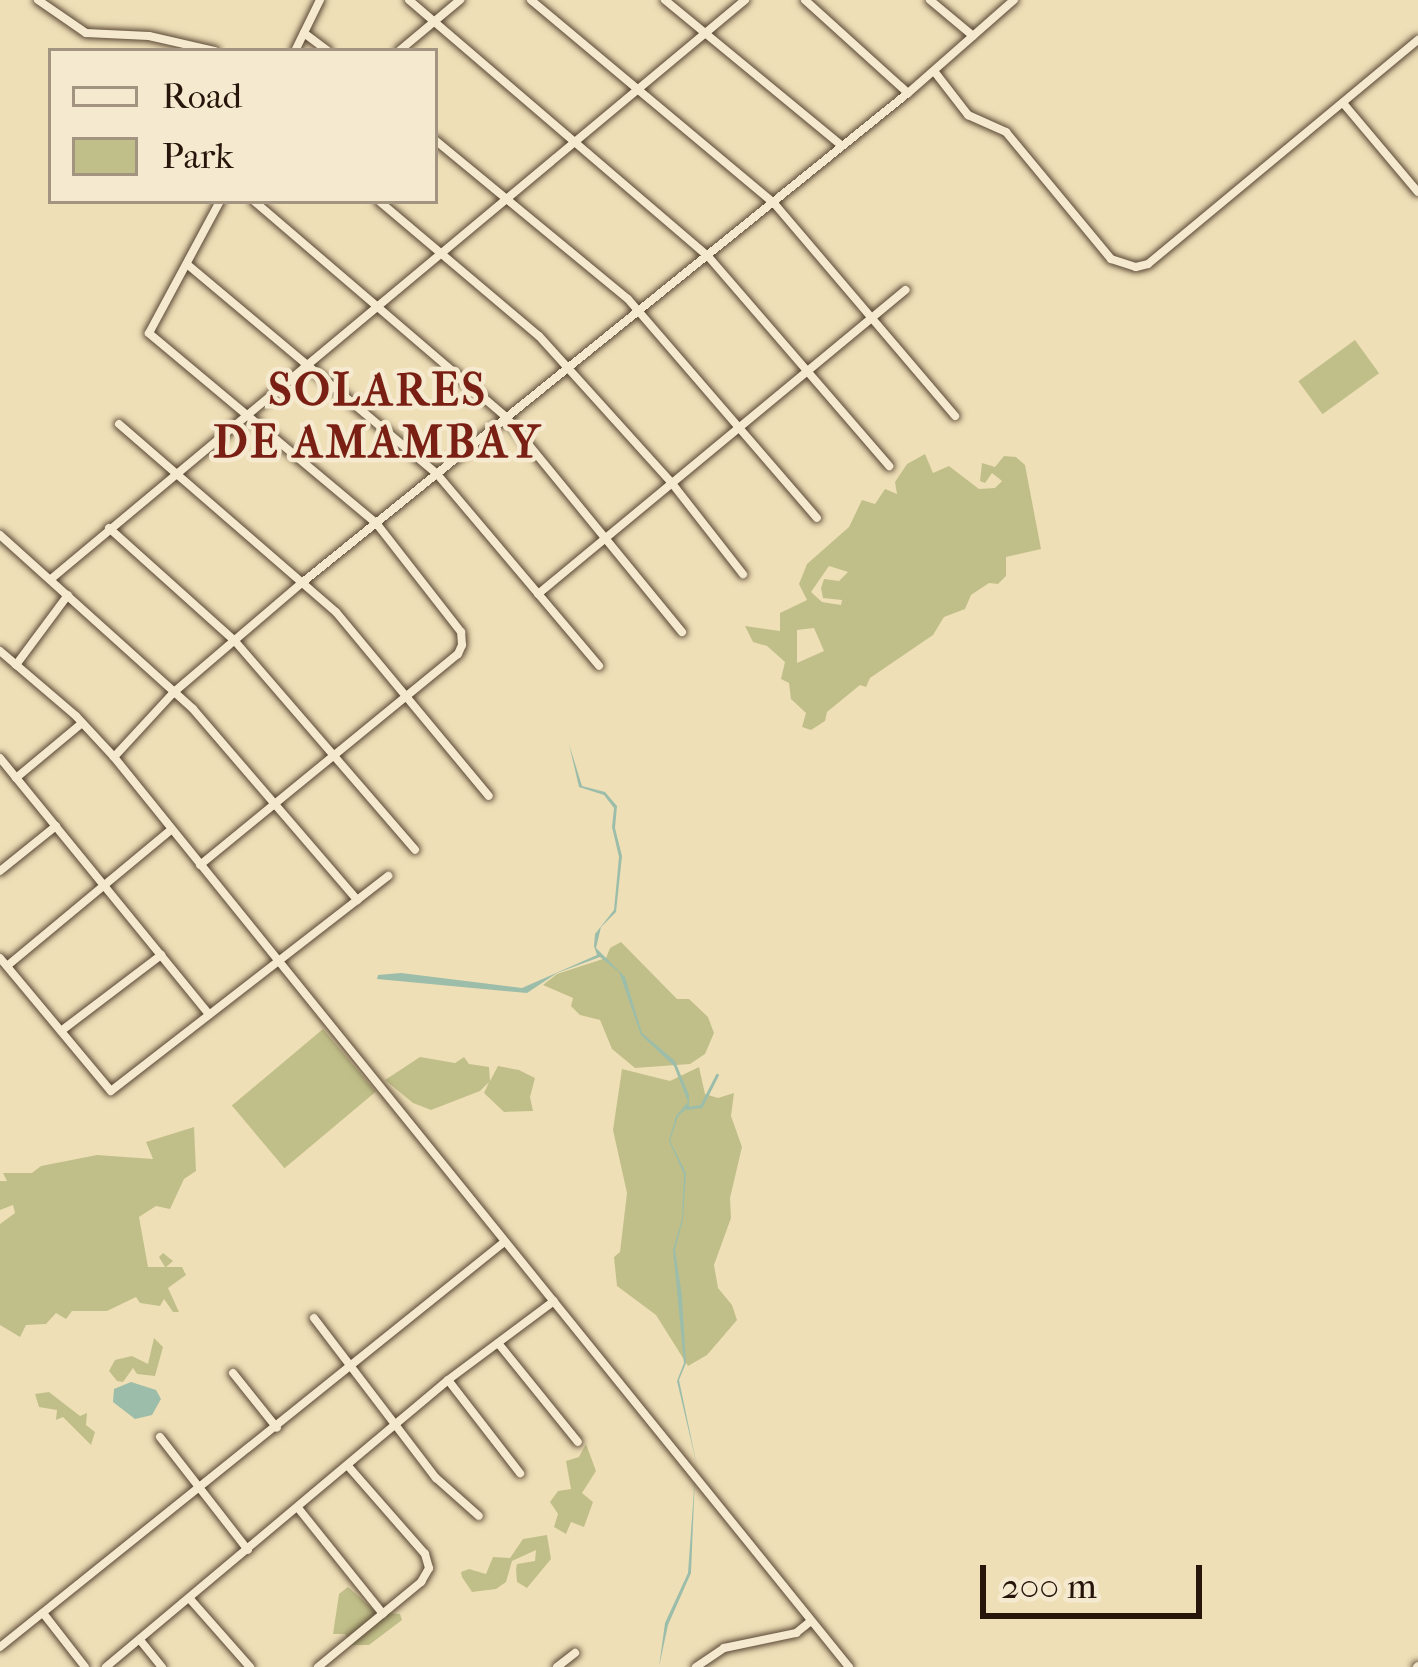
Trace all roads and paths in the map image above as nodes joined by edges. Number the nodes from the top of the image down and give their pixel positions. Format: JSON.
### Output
{"nodes":[{"id":1,"x":38,"y":0,"type":"edge"},
{"id":2,"x":320,"y":0,"type":"edge"},
{"id":3,"x":409,"y":0,"type":"edge"},
{"id":4,"x":460,"y":0,"type":"edge"},
{"id":5,"x":531,"y":0,"type":"edge"},
{"id":6,"x":665,"y":0,"type":"edge"},
{"id":7,"x":745,"y":0,"type":"edge"},
{"id":8,"x":805,"y":0,"type":"edge"},
{"id":9,"x":930,"y":0,"type":"edge"},
{"id":10,"x":1014,"y":0,"type":"edge"},
{"id":11,"x":436,"y":20,"type":"junction"},
{"id":12,"x":304,"y":32,"type":"junction"},
{"id":13,"x":704,"y":34,"type":"junction"},
{"id":14,"x":973,"y":36,"type":"junction"},
{"id":15,"x":1418,"y":40,"type":"edge"},
{"id":16,"x":202,"y":48,"type":"edge"},
{"id":17,"x":297,"y":48,"type":"edge"},
{"id":18,"x":324,"y":48,"type":"edge"},
{"id":19,"x":403,"y":48,"type":"edge"},
{"id":20,"x":934,"y":70,"type":"junction"},
{"id":21,"x":638,"y":89,"type":"junction"},
{"id":22,"x":908,"y":93,"type":"junction"},
{"id":23,"x":1343,"y":103,"type":"junction"},
{"id":24,"x":575,"y":141,"type":"junction"},
{"id":25,"x":438,"y":142,"type":"edge"},
{"id":26,"x":842,"y":146,"type":"junction"},
{"id":27,"x":1418,"y":172,"type":"edge"},
{"id":28,"x":1408,"y":181,"type":"junction"},
{"id":29,"x":1418,"y":193,"type":"edge"},
{"id":30,"x":506,"y":199,"type":"junction"},
{"id":31,"x":773,"y":202,"type":"junction"},
{"id":32,"x":218,"y":204,"type":"edge"},
{"id":33,"x":258,"y":204,"type":"edge"},
{"id":34,"x":382,"y":204,"type":"edge"},
{"id":35,"x":439,"y":254,"type":"junction"},
{"id":36,"x":707,"y":255,"type":"junction"},
{"id":37,"x":188,"y":265,"type":"junction"},
{"id":38,"x":906,"y":290,"type":"dead end"},
{"id":39,"x":378,"y":306,"type":"junction"},
{"id":40,"x":638,"y":310,"type":"junction"},
{"id":41,"x":872,"y":318,"type":"junction"},
{"id":42,"x":307,"y":364,"type":"junction"},
{"id":43,"x":568,"y":367,"type":"junction"},
{"id":44,"x":807,"y":371,"type":"junction"},
{"id":45,"x":244,"y":416,"type":"junction"},
{"id":46,"x":955,"y":416,"type":"dead end"},
{"id":47,"x":506,"y":417,"type":"junction"},
{"id":48,"x":119,"y":424,"type":"dead end"},
{"id":49,"x":739,"y":428,"type":"junction"},
{"id":50,"x":889,"y":466,"type":"dead end"},
{"id":51,"x":177,"y":474,"type":"junction"},
{"id":52,"x":436,"y":474,"type":"junction"},
{"id":53,"x":672,"y":483,"type":"junction"},
{"id":54,"x":817,"y":518,"type":"dead end"},
{"id":55,"x":376,"y":523,"type":"junction"},
{"id":56,"x":109,"y":528,"type":"junction"},
{"id":57,"x":0,"y":535,"type":"edge"},
{"id":58,"x":603,"y":540,"type":"junction"},
{"id":59,"x":743,"y":574,"type":"dead end"},
{"id":60,"x":51,"y":579,"type":"junction"},
{"id":61,"x":303,"y":582,"type":"junction"},
{"id":62,"x":538,"y":593,"type":"junction"},
{"id":63,"x":68,"y":595,"type":"junction"},
{"id":64,"x":682,"y":632,"type":"dead end"},
{"id":65,"x":234,"y":640,"type":"junction"},
{"id":66,"x":0,"y":651,"type":"edge"},
{"id":67,"x":16,"y":665,"type":"junction"},
{"id":68,"x":599,"y":666,"type":"dead end"},
{"id":69,"x":174,"y":692,"type":"junction"},
{"id":70,"x":406,"y":696,"type":"junction"},
{"id":71,"x":82,"y":723,"type":"junction"},
{"id":72,"x":113,"y":757,"type":"junction"},
{"id":73,"x":335,"y":757,"type":"junction"},
{"id":74,"x":1,"y":762,"type":"edge"},
{"id":75,"x":16,"y":778,"type":"junction"},
{"id":76,"x":489,"y":796,"type":"dead end"},
{"id":77,"x":278,"y":805,"type":"junction"},
{"id":78,"x":56,"y":826,"type":"junction"},
{"id":79,"x":171,"y":830,"type":"junction"},
{"id":80,"x":415,"y":850,"type":"dead end"},
{"id":81,"x":200,"y":865,"type":"junction"},
{"id":82,"x":0,"y":871,"type":"edge"},
{"id":83,"x":388,"y":876,"type":"dead end"},
{"id":84,"x":104,"y":888,"type":"junction"},
{"id":85,"x":357,"y":900,"type":"junction"},
{"id":86,"x":161,"y":955,"type":"junction"},
{"id":87,"x":3,"y":962,"type":"edge"},
{"id":88,"x":277,"y":963,"type":"junction"},
{"id":89,"x":209,"y":1014,"type":"junction"},
{"id":90,"x":61,"y":1031,"type":"junction"},
{"id":91,"x":503,"y":1244,"type":"junction"},
{"id":92,"x":554,"y":1301,"type":"junction"},
{"id":93,"x":314,"y":1318,"type":"dead end"},
{"id":94,"x":497,"y":1343,"type":"junction"},
{"id":95,"x":351,"y":1366,"type":"junction"},
{"id":96,"x":232,"y":1373,"type":"dead end"},
{"id":97,"x":448,"y":1380,"type":"junction"},
{"id":98,"x":397,"y":1425,"type":"junction"},
{"id":99,"x":277,"y":1427,"type":"junction"},
{"id":100,"x":160,"y":1437,"type":"dead end"},
{"id":101,"x":578,"y":1442,"type":"dead end"},
{"id":102,"x":347,"y":1465,"type":"junction"},
{"id":103,"x":520,"y":1473,"type":"dead end"},
{"id":104,"x":200,"y":1487,"type":"junction"},
{"id":105,"x":298,"y":1509,"type":"junction"},
{"id":106,"x":479,"y":1516,"type":"dead end"},
{"id":107,"x":248,"y":1550,"type":"junction"},
{"id":108,"x":190,"y":1598,"type":"junction"},
{"id":109,"x":43,"y":1613,"type":"junction"},
{"id":110,"x":383,"y":1613,"type":"junction"},
{"id":111,"x":811,"y":1621,"type":"junction"},
{"id":112,"x":140,"y":1640,"type":"junction"},
{"id":113,"x":0,"y":1648,"type":"edge"},
{"id":114,"x":574,"y":1653,"type":"dead end"},
{"id":115,"x":85,"y":1667,"type":"edge"},
{"id":116,"x":106,"y":1667,"type":"edge"},
{"id":117,"x":162,"y":1667,"type":"edge"},
{"id":118,"x":250,"y":1667,"type":"edge"},
{"id":119,"x":318,"y":1667,"type":"edge"},
{"id":120,"x":557,"y":1667,"type":"edge"},
{"id":121,"x":696,"y":1667,"type":"edge"},
{"id":122,"x":849,"y":1667,"type":"edge"}],
"edges":[{"from":1,"to":16,"type":"street"},
{"from":2,"to":12,"type":"street"},
{"from":3,"to":11,"type":"street"},
{"from":4,"to":11,"type":"street"},
{"from":5,"to":21,"type":"street"},
{"from":6,"to":13,"type":"street"},
{"from":7,"to":13,"type":"street"},
{"from":8,"to":22,"type":"street"},
{"from":9,"to":14,"type":"street"},
{"from":10,"to":14,"type":"street"},
{"from":11,"to":19,"type":"street"},
{"from":11,"to":24,"type":"street"},
{"from":12,"to":17,"type":"street"},
{"from":12,"to":18,"type":"street"},
{"from":13,"to":21,"type":"street"},
{"from":13,"to":26,"type":"street"},
{"from":14,"to":20,"type":"street"},
{"from":15,"to":23,"type":"street"},
{"from":20,"to":22,"type":"street"},
{"from":20,"to":23,"type":"street"},
{"from":21,"to":24,"type":"street"},
{"from":21,"to":31,"type":"street"},
{"from":22,"to":26,"type":"street"},
{"from":23,"to":28,"type":"street"},
{"from":24,"to":30,"type":"street"},
{"from":24,"to":36,"type":"street"},
{"from":25,"to":30,"type":"street"},
{"from":26,"to":31,"type":"street"},
{"from":27,"to":28,"type":"street"},
{"from":28,"to":29,"type":"street"},
{"from":30,"to":35,"type":"street"},
{"from":30,"to":40,"type":"street"},
{"from":31,"to":36,"type":"street"},
{"from":31,"to":41,"type":"street"},
{"from":32,"to":37,"type":"street"},
{"from":33,"to":39,"type":"street"},
{"from":34,"to":35,"type":"street"},
{"from":35,"to":39,"type":"street"},
{"from":35,"to":43,"type":"street"},
{"from":36,"to":40,"type":"street"},
{"from":36,"to":44,"type":"street"},
{"from":37,"to":42,"type":"street"},
{"from":37,"to":45,"type":"street"},
{"from":38,"to":41,"type":"street"},
{"from":39,"to":42,"type":"street"},
{"from":39,"to":47,"type":"street"},
{"from":40,"to":43,"type":"street"},
{"from":40,"to":49,"type":"street"},
{"from":41,"to":44,"type":"street"},
{"from":41,"to":46,"type":"street"},
{"from":42,"to":45,"type":"street"},
{"from":42,"to":52,"type":"street"},
{"from":43,"to":47,"type":"street"},
{"from":43,"to":53,"type":"street"},
{"from":44,"to":49,"type":"street"},
{"from":44,"to":50,"type":"street"},
{"from":45,"to":51,"type":"street"},
{"from":45,"to":55,"type":"street"},
{"from":47,"to":52,"type":"street"},
{"from":47,"to":58,"type":"street"},
{"from":48,"to":51,"type":"street"},
{"from":49,"to":53,"type":"street"},
{"from":49,"to":54,"type":"street"},
{"from":51,"to":56,"type":"street"},
{"from":51,"to":61,"type":"street"},
{"from":52,"to":55,"type":"street"},
{"from":52,"to":62,"type":"street"},
{"from":53,"to":58,"type":"street"},
{"from":53,"to":59,"type":"street"},
{"from":55,"to":61,"type":"street"},
{"from":55,"to":70,"type":"street"},
{"from":56,"to":60,"type":"street"},
{"from":56,"to":65,"type":"street"},
{"from":57,"to":60,"type":"street"},
{"from":58,"to":62,"type":"street"},
{"from":58,"to":64,"type":"street"},
{"from":60,"to":63,"type":"street"},
{"from":61,"to":65,"type":"street"},
{"from":61,"to":70,"type":"street"},
{"from":62,"to":68,"type":"street"},
{"from":63,"to":67,"type":"street"},
{"from":63,"to":69,"type":"street"},
{"from":65,"to":69,"type":"street"},
{"from":65,"to":73,"type":"street"},
{"from":66,"to":67,"type":"street"},
{"from":67,"to":71,"type":"street"},
{"from":69,"to":72,"type":"street"},
{"from":69,"to":77,"type":"street"},
{"from":70,"to":73,"type":"street"},
{"from":70,"to":76,"type":"street"},
{"from":71,"to":72,"type":"street"},
{"from":71,"to":75,"type":"street"},
{"from":72,"to":79,"type":"street"},
{"from":73,"to":77,"type":"street"},
{"from":73,"to":80,"type":"street"},
{"from":74,"to":75,"type":"street"},
{"from":75,"to":78,"type":"street"},
{"from":77,"to":81,"type":"street"},
{"from":77,"to":85,"type":"street"},
{"from":78,"to":82,"type":"street"},
{"from":78,"to":84,"type":"street"},
{"from":79,"to":81,"type":"street"},
{"from":79,"to":84,"type":"street"},
{"from":81,"to":88,"type":"street"},
{"from":83,"to":85,"type":"street"},
{"from":84,"to":86,"type":"street"},
{"from":84,"to":87,"type":"street"},
{"from":85,"to":88,"type":"street"},
{"from":86,"to":89,"type":"street"},
{"from":86,"to":90,"type":"street"},
{"from":87,"to":90,"type":"street"},
{"from":88,"to":89,"type":"street"},
{"from":88,"to":91,"type":"street"},
{"from":89,"to":90,"type":"street"},
{"from":91,"to":92,"type":"street"},
{"from":91,"to":95,"type":"street"},
{"from":92,"to":94,"type":"street"},
{"from":92,"to":111,"type":"street"},
{"from":93,"to":95,"type":"street"},
{"from":94,"to":97,"type":"street"},
{"from":94,"to":101,"type":"street"},
{"from":95,"to":98,"type":"street"},
{"from":95,"to":99,"type":"street"},
{"from":96,"to":99,"type":"street"},
{"from":97,"to":98,"type":"street"},
{"from":97,"to":103,"type":"street"},
{"from":98,"to":102,"type":"street"},
{"from":98,"to":106,"type":"street"},
{"from":99,"to":104,"type":"street"},
{"from":100,"to":104,"type":"street"},
{"from":102,"to":105,"type":"street"},
{"from":102,"to":110,"type":"street"},
{"from":104,"to":107,"type":"street"},
{"from":104,"to":109,"type":"street"},
{"from":105,"to":107,"type":"street"},
{"from":105,"to":110,"type":"street"},
{"from":107,"to":108,"type":"street"},
{"from":108,"to":112,"type":"street"},
{"from":108,"to":118,"type":"street"},
{"from":109,"to":113,"type":"street"},
{"from":109,"to":115,"type":"street"},
{"from":110,"to":119,"type":"street"},
{"from":111,"to":121,"type":"street"},
{"from":111,"to":122,"type":"street"},
{"from":112,"to":116,"type":"street"},
{"from":112,"to":117,"type":"street"},
{"from":114,"to":120,"type":"street"}]}
